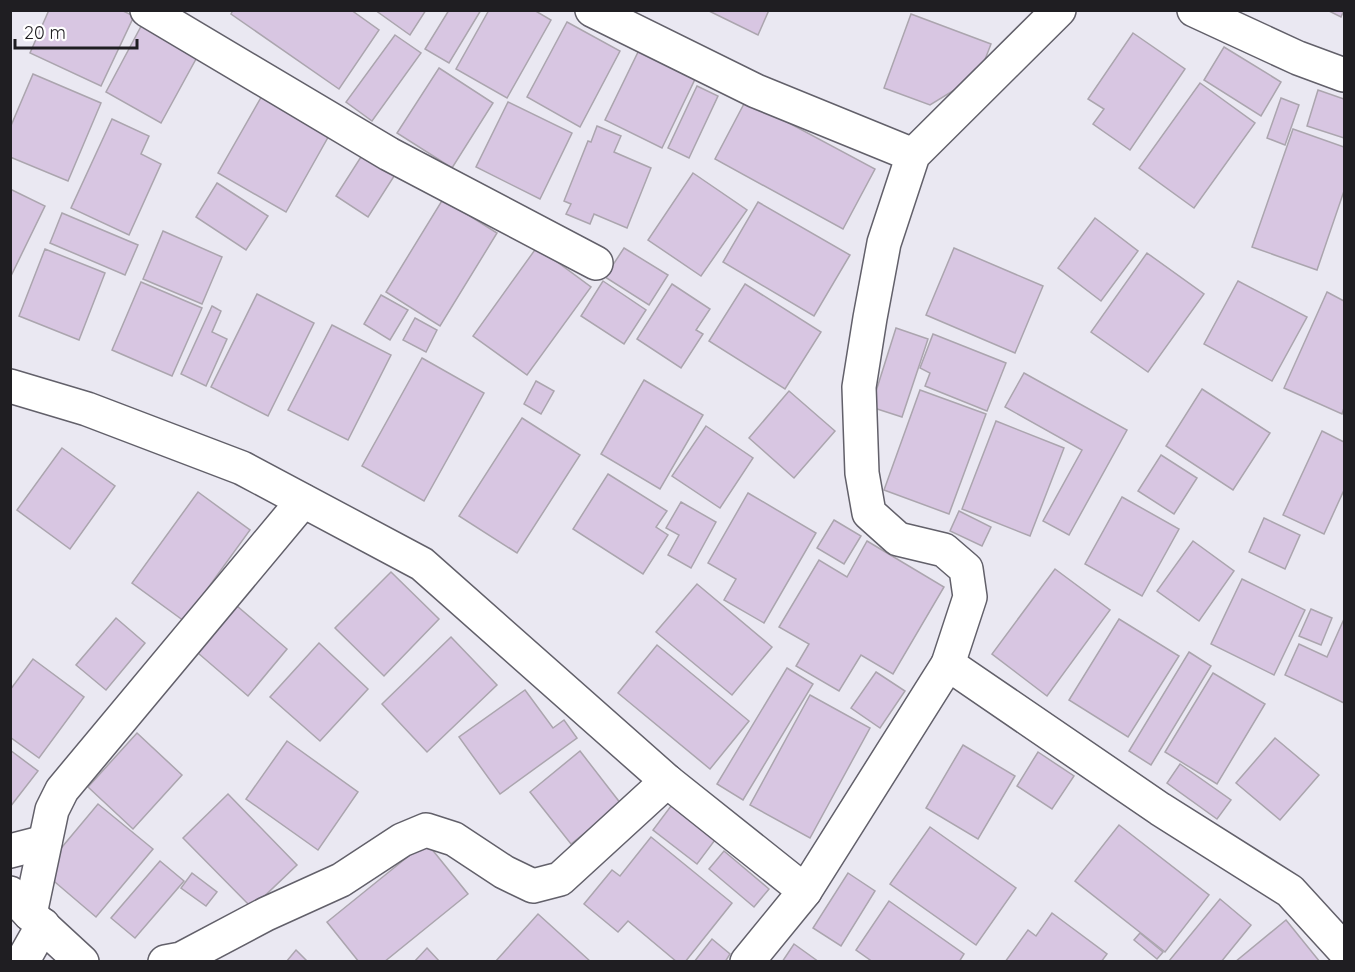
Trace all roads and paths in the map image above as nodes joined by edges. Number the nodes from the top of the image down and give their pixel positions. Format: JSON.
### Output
{"nodes":[{"id":1,"x":147,"y":10,"type":"edge"},
{"id":2,"x":592,"y":10,"type":"edge"},
{"id":3,"x":1059,"y":10,"type":"edge"},
{"id":4,"x":1194,"y":10,"type":"edge"},
{"id":5,"x":1344,"y":75,"type":"edge"},
{"id":6,"x":913,"y":155,"type":"junction"},
{"id":7,"x":596,"y":263,"type":"dead end"},
{"id":8,"x":10,"y":386,"type":"edge"},
{"id":9,"x":303,"y":501,"type":"junction"},
{"id":10,"x":948,"y":664,"type":"junction"},
{"id":11,"x":668,"y":781,"type":"junction"},
{"id":12,"x":45,"y":842,"type":"junction"},
{"id":13,"x":10,"y":851,"type":"edge"},
{"id":14,"x":805,"y":891,"type":"junction"},
{"id":15,"x":28,"y":911,"type":"edge"},
{"id":16,"x":1344,"y":950,"type":"edge"},
{"id":17,"x":22,"y":962,"type":"edge"},
{"id":18,"x":82,"y":962,"type":"edge"},
{"id":19,"x":165,"y":962,"type":"edge"},
{"id":20,"x":747,"y":962,"type":"edge"}],
"edges":[{"from":1,"to":7,"type":"street"},
{"from":2,"to":6,"type":"street"},
{"from":3,"to":6,"type":"street"},
{"from":4,"to":5,"type":"street"},
{"from":6,"to":10,"type":"street"},
{"from":8,"to":9,"type":"street"},
{"from":9,"to":11,"type":"street"},
{"from":9,"to":12,"type":"street"},
{"from":10,"to":14,"type":"street"},
{"from":10,"to":16,"type":"street"},
{"from":11,"to":14,"type":"street"},
{"from":11,"to":19,"type":"street"},
{"from":12,"to":13,"type":"street"},
{"from":12,"to":15,"type":"street"},
{"from":14,"to":20,"type":"street"},
{"from":15,"to":17,"type":"street"},
{"from":15,"to":18,"type":"street"}]}
